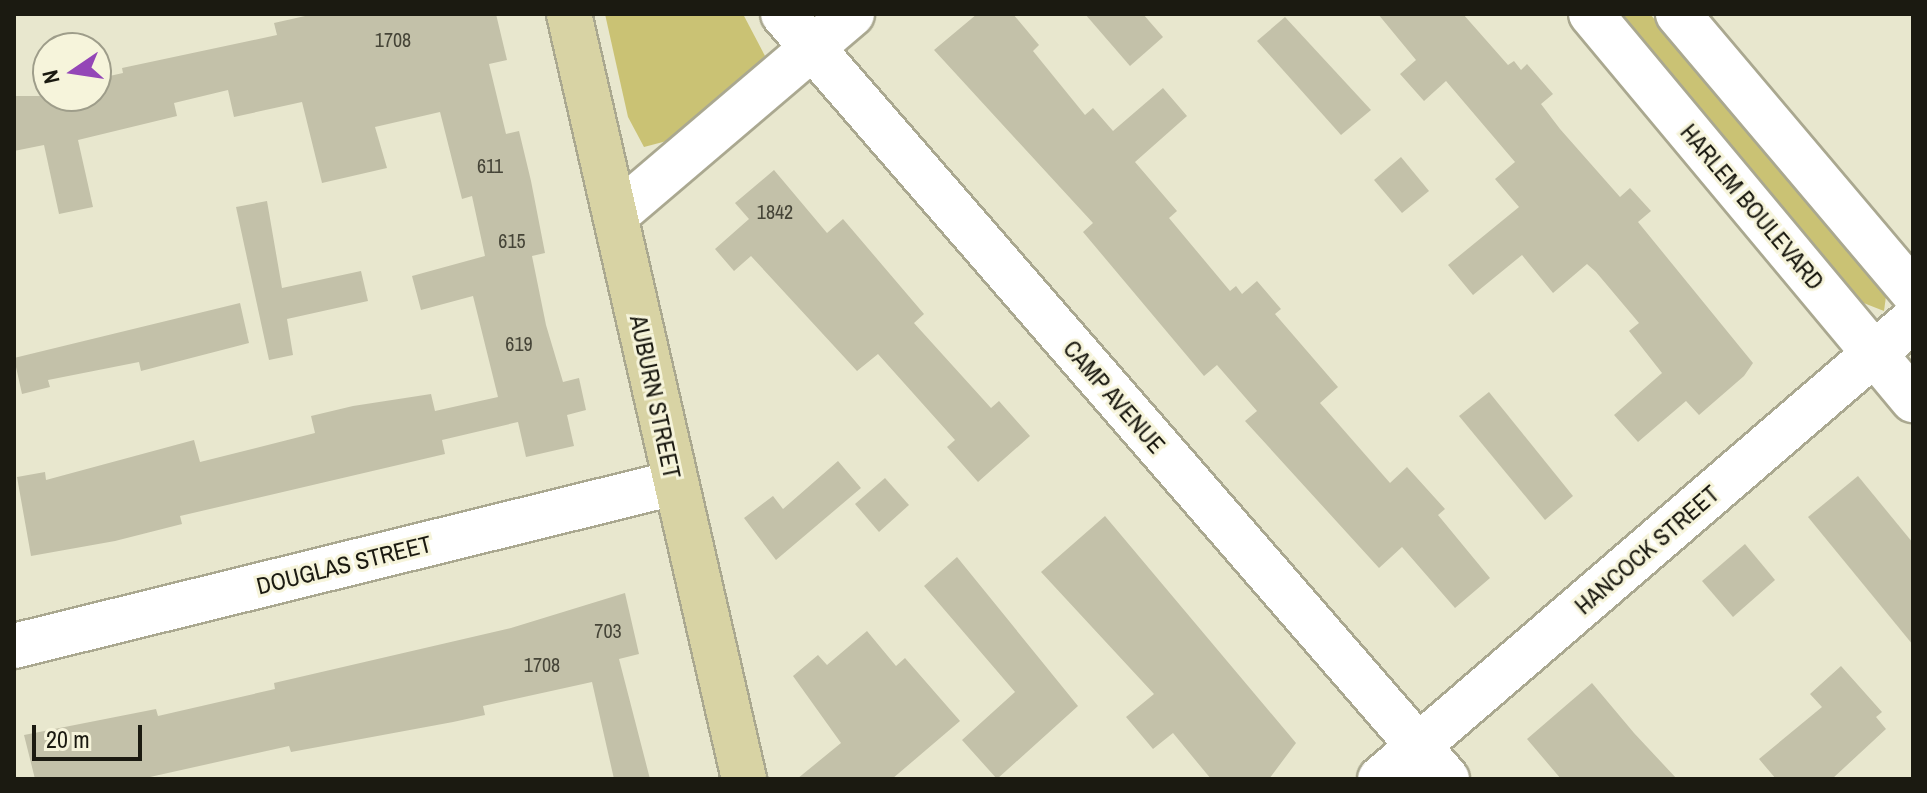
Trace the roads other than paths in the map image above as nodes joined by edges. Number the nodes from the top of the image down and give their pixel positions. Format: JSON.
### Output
{"nodes":[{"id":1,"x":569,"y":14,"type":"edge"},
{"id":2,"x":783,"y":14,"type":"edge"},
{"id":3,"x":852,"y":14,"type":"edge"},
{"id":4,"x":1591,"y":14,"type":"edge"},
{"id":5,"x":1678,"y":14,"type":"edge"},
{"id":6,"x":811,"y":47,"type":"junction"},
{"id":7,"x":616,"y":215,"type":"junction"},
{"id":8,"x":1913,"y":292,"type":"edge"},
{"id":9,"x":1913,"y":320,"type":"edge"},
{"id":10,"x":1873,"y":354,"type":"junction"},
{"id":11,"x":1913,"y":400,"type":"edge"},
{"id":12,"x":674,"y":483,"type":"junction"},
{"id":13,"x":14,"y":646,"type":"edge"},
{"id":14,"x":1418,"y":747,"type":"junction"},
{"id":15,"x":744,"y":779,"type":"edge"},
{"id":16,"x":1380,"y":779,"type":"edge"},
{"id":17,"x":1447,"y":779,"type":"edge"}],
"edges":[{"from":1,"to":7,"type":"main road","name":"AUBURN STREET"},
{"from":2,"to":6,"type":"street","name":"CAMP AVENUE"},
{"from":3,"to":6,"type":"street"},
{"from":4,"to":10,"type":"street","name":"HARLEM BOULEVARD"},
{"from":5,"to":8,"type":"street"},
{"from":6,"to":7,"type":"street"},
{"from":6,"to":14,"type":"street","name":"CAMP AVENUE"},
{"from":7,"to":12,"type":"main road","name":"AUBURN STREET"},
{"from":9,"to":10,"type":"street","name":"HANCOCK STREET"},
{"from":10,"to":11,"type":"street","name":"HARLEM BOULEVARD"},
{"from":10,"to":14,"type":"street","name":"HANCOCK STREET"},
{"from":12,"to":13,"type":"street","name":"DOUGLAS STREET"},
{"from":12,"to":15,"type":"main road","name":"AUBURN STREET"},
{"from":14,"to":16,"type":"street","name":"HANCOCK STREET"},
{"from":14,"to":17,"type":"street","name":"CAMP AVENUE"}]}
